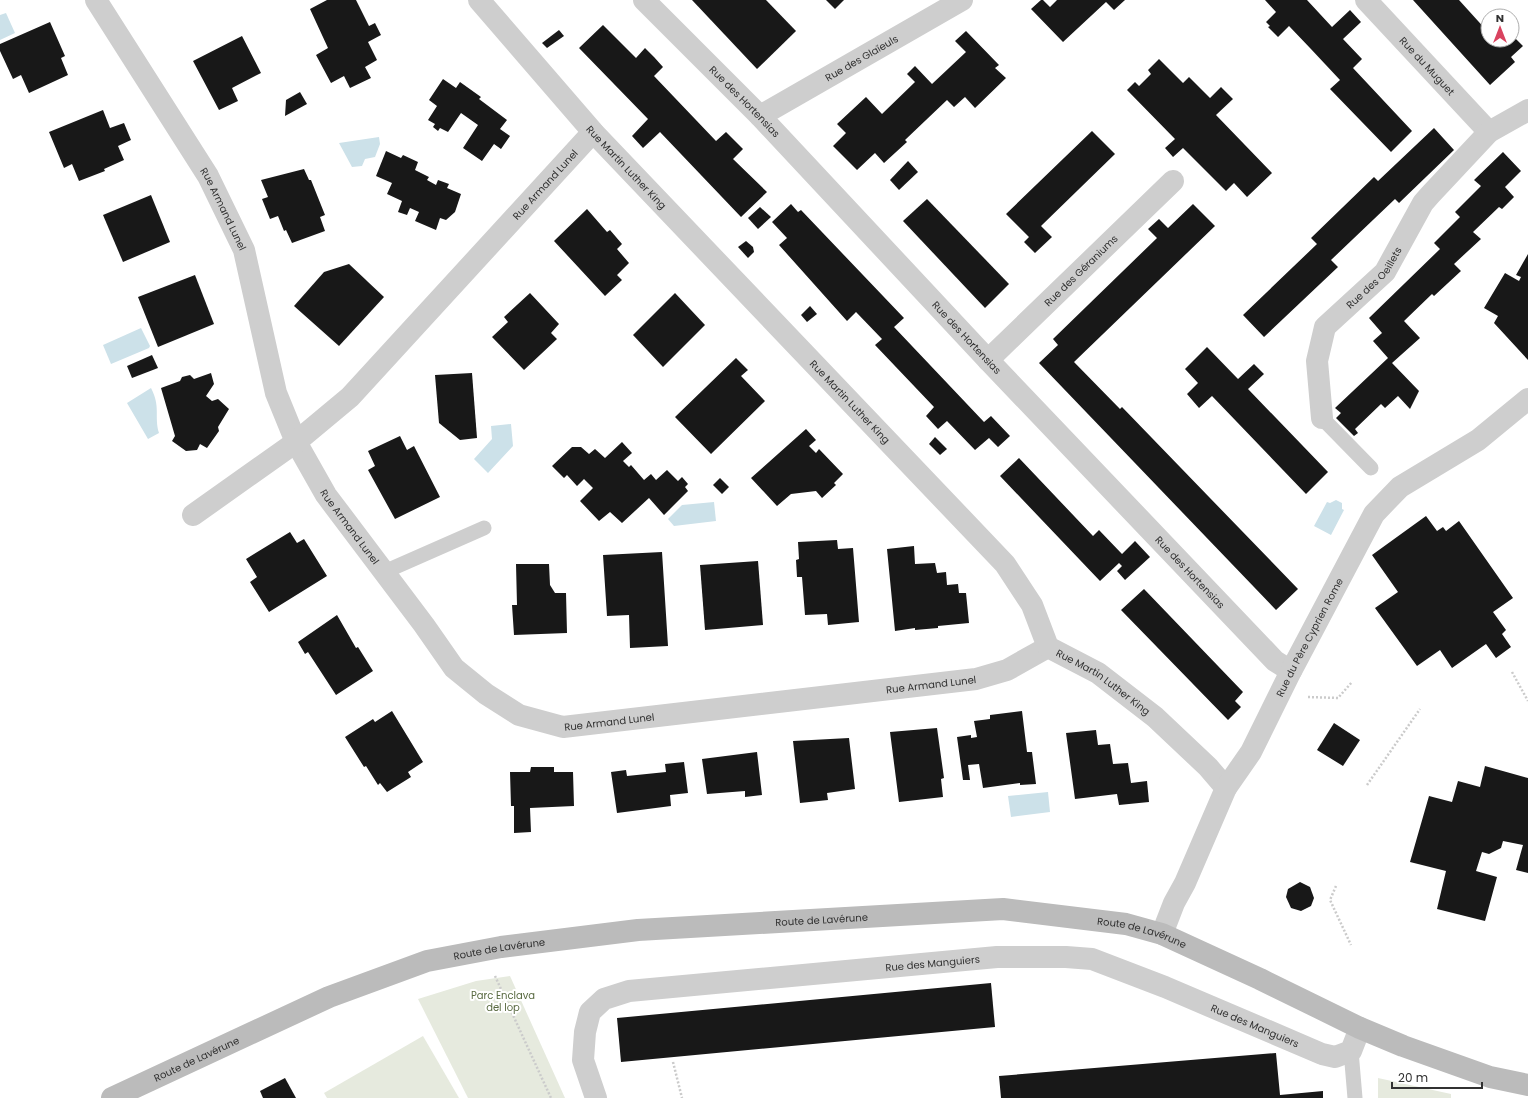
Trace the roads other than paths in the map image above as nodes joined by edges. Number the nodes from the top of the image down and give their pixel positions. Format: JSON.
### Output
{"nodes":[{"id":1,"x":96,"y":0,"type":"edge"},
{"id":2,"x":480,"y":0,"type":"edge"},
{"id":3,"x":644,"y":0,"type":"edge"},
{"id":4,"x":962,"y":0,"type":"edge"},
{"id":5,"x":1366,"y":0,"type":"edge"},
{"id":6,"x":1528,"y":110,"type":"edge"},
{"id":7,"x":760,"y":116,"type":"junction"},
{"id":8,"x":593,"y":132,"type":"junction"},
{"id":9,"x":1489,"y":132,"type":"junction"},
{"id":10,"x":1173,"y":181,"type":"dead end"},
{"id":11,"x":988,"y":360,"type":"junction"},
{"id":12,"x":1528,"y":398,"type":"edge"},
{"id":13,"x":1322,"y":418,"type":"joint"},
{"id":14,"x":296,"y":442,"type":"junction"},
{"id":15,"x":1372,"y":468,"type":"dead end"},
{"id":16,"x":193,"y":515,"type":"dead end"},
{"id":17,"x":484,"y":528,"type":"dead end"},
{"id":18,"x":384,"y":572,"type":"junction"},
{"id":19,"x":1048,"y":647,"type":"junction"},
{"id":20,"x":1287,"y":680,"type":"junction"},
{"id":21,"x":1226,"y":788,"type":"junction"},
{"id":22,"x":1162,"y":934,"type":"junction"},
{"id":23,"x":1360,"y":1028,"type":"junction"},
{"id":24,"x":1351,"y":1051,"type":"junction"},
{"id":25,"x":1528,"y":1085,"type":"edge"},
{"id":26,"x":112,"y":1098,"type":"edge"},
{"id":27,"x":596,"y":1098,"type":"edge"},
{"id":28,"x":1355,"y":1098,"type":"edge"}],
"edges":[{"from":1,"to":14,"type":"street","name":"Rue Armand Lunel"},
{"from":2,"to":8,"type":"street","name":"Rue Martin Luther King"},
{"from":3,"to":7,"type":"street","name":"Rue des Hortensias"},
{"from":4,"to":7,"type":"street","name":"Rue des Glaïeuls"},
{"from":5,"to":9,"type":"street","name":"Rue du Muguet"},
{"from":6,"to":9,"type":"street","name":"Rue des Oeillets"},
{"from":7,"to":11,"type":"street","name":"Rue des Hortensias"},
{"from":8,"to":14,"type":"street","name":"Rue Armand Lunel"},
{"from":8,"to":19,"type":"street","name":"Rue Martin Luther King"},
{"from":9,"to":13,"type":"street","name":"Rue des Oeillets"},
{"from":10,"to":11,"type":"street","name":"Rue des Géraniums"},
{"from":11,"to":20,"type":"street","name":"Rue des Hortensias"},
{"from":12,"to":20,"type":"street","name":"Rue du Père Cyprien Rome"},
{"from":13,"to":15,"type":"lane","name":"Rue des Oeillets"},
{"from":14,"to":16,"type":"street","name":"Rue Armand Lunel"},
{"from":14,"to":18,"type":"street","name":"Rue Armand Lunel"},
{"from":17,"to":18,"type":"lane"},
{"from":18,"to":19,"type":"street","name":"Rue Armand Lunel"},
{"from":19,"to":21,"type":"street","name":"Rue Martin Luther King"},
{"from":20,"to":21,"type":"street","name":"Rue du Père Cyprien Rome"},
{"from":21,"to":22,"type":"street","name":"Rue du Père Cyprien Rome"},
{"from":22,"to":23,"type":"street","name":"Route de Lavérune"},
{"from":22,"to":26,"type":"street","name":"Route de Lavérune"},
{"from":23,"to":24,"type":"street"},
{"from":23,"to":25,"type":"street","name":"Route de Lavérune"},
{"from":24,"to":27,"type":"street","name":"Rue des Manguiers"},
{"from":24,"to":28,"type":"lane"}]}
